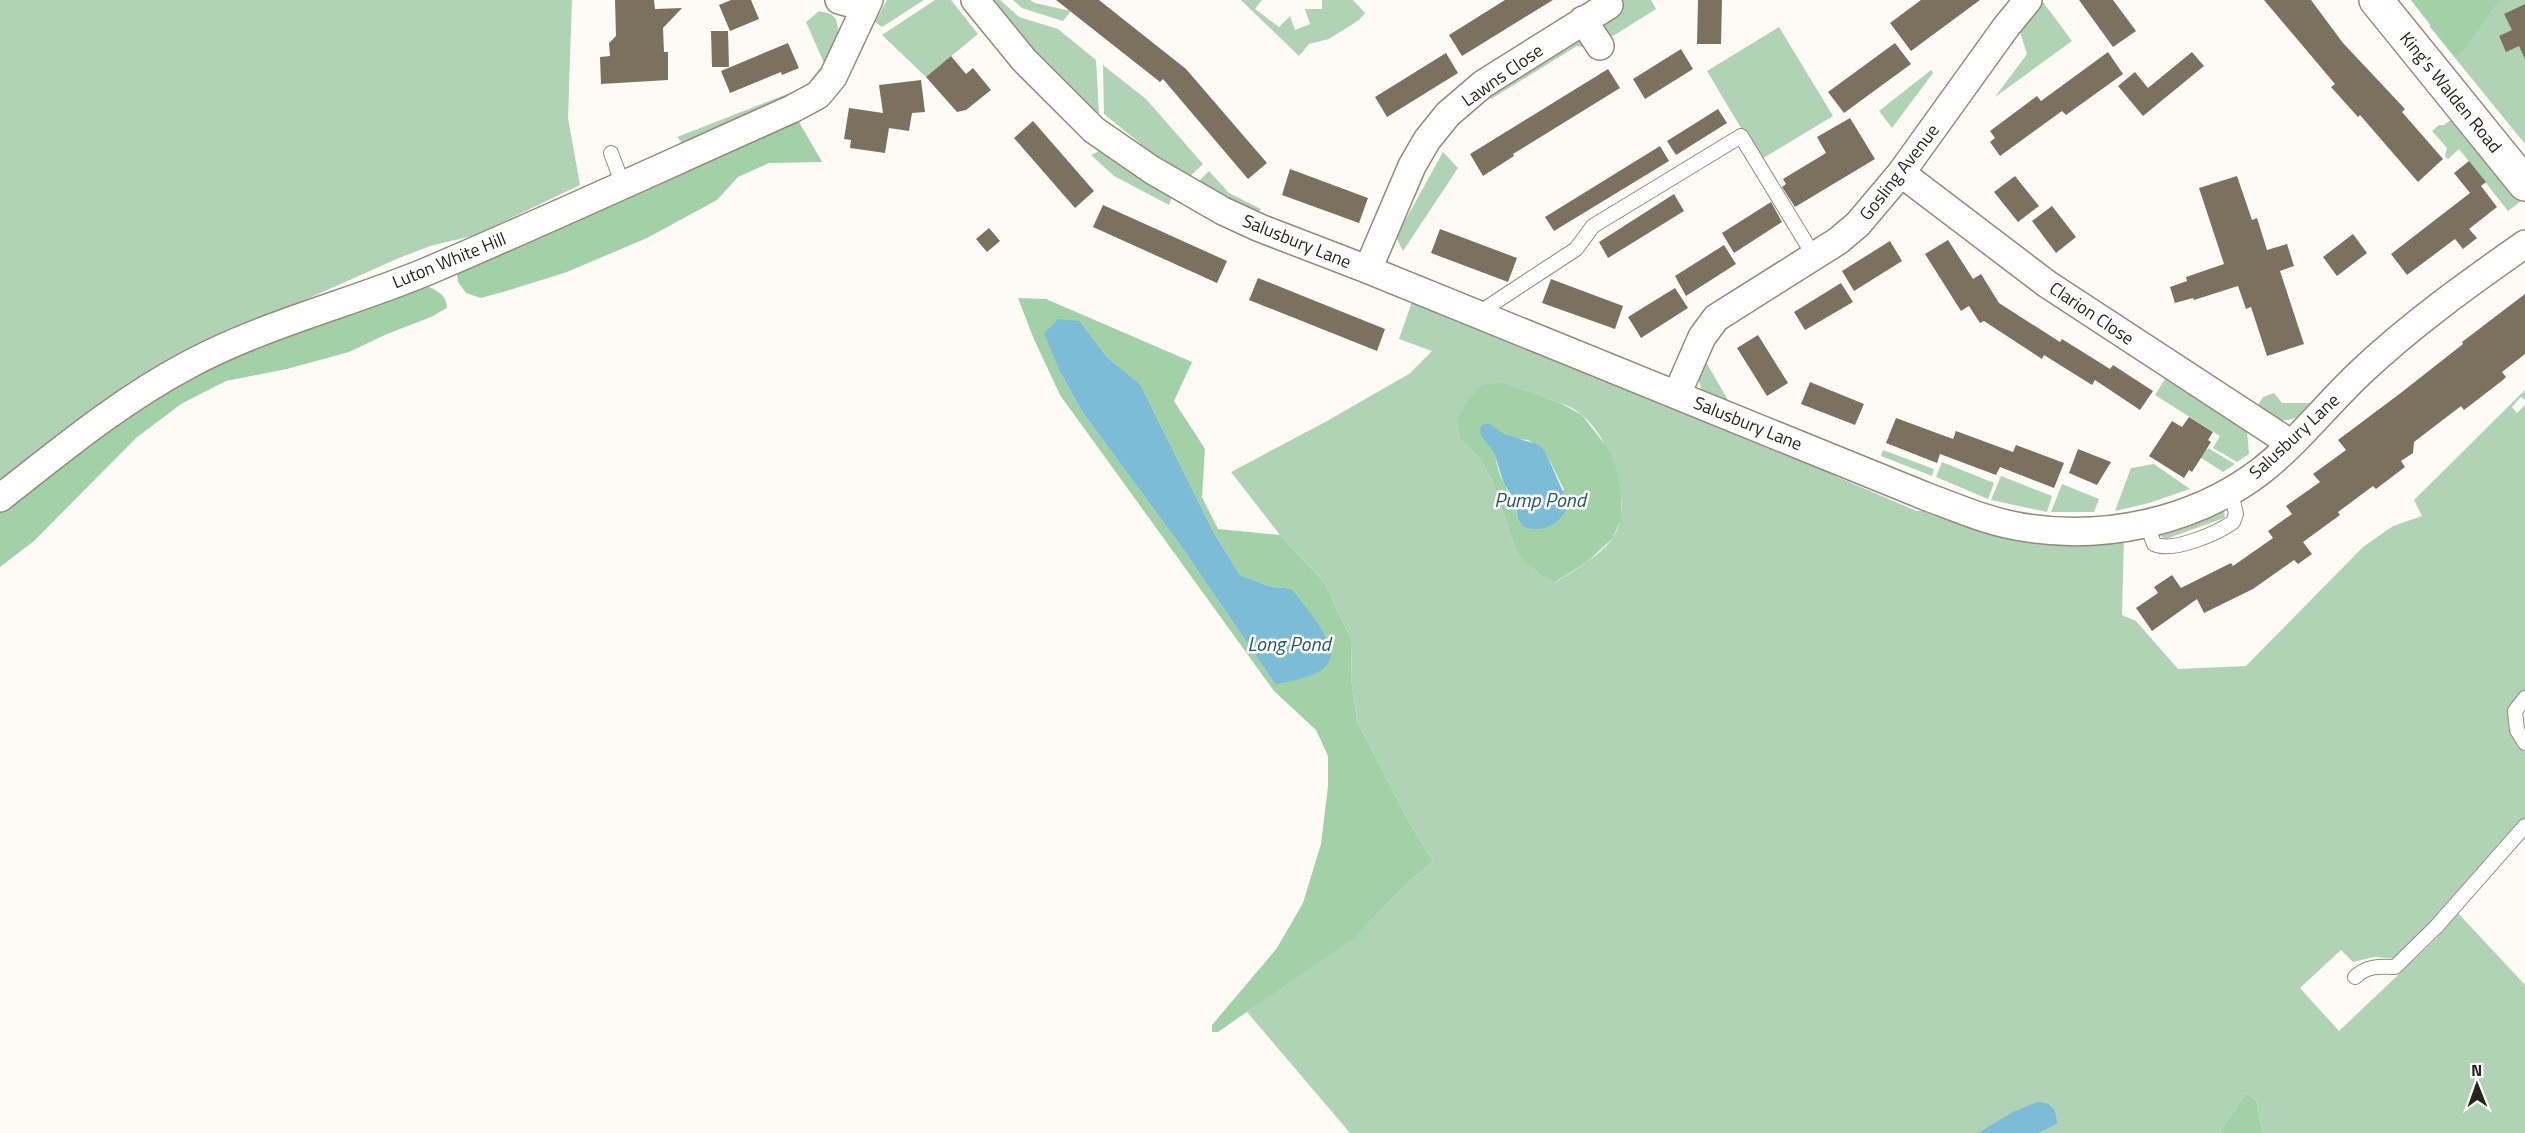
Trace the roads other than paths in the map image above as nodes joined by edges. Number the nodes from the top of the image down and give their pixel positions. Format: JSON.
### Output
{"nodes":[{"id":1,"x":975,"y":0,"type":"edge"},
{"id":2,"x":2028,"y":0,"type":"edge"},
{"id":3,"x":2376,"y":0,"type":"edge"},
{"id":4,"x":858,"y":2,"type":"edge"},
{"id":5,"x":1609,"y":5,"type":"dead end"},
{"id":6,"x":1583,"y":20,"type":"junction"},
{"id":7,"x":1600,"y":46,"type":"dead end"},
{"id":8,"x":611,"y":153,"type":"dead end"},
{"id":9,"x":1901,"y":173,"type":"junction"},
{"id":10,"x":2525,"y":184,"type":"edge"},
{"id":11,"x":623,"y":185,"type":"junction"},
{"id":12,"x":2525,"y":244,"type":"edge"},
{"id":13,"x":1814,"y":256,"type":"junction"},
{"id":14,"x":1368,"y":269,"type":"junction"},
{"id":15,"x":1477,"y":314,"type":"junction"},
{"id":16,"x":1677,"y":394,"type":"junction"},
{"id":17,"x":2290,"y":442,"type":"junction"},
{"id":18,"x":0,"y":498,"type":"edge"},
{"id":19,"x":2525,"y":698,"type":"edge"},
{"id":20,"x":2525,"y":743,"type":"edge"},
{"id":21,"x":2525,"y":826,"type":"edge"},
{"id":22,"x":2355,"y":977,"type":"dead end"}],
"edges":[{"from":1,"to":14,"type":"street","name":"Salusbury Lane"},
{"from":2,"to":9,"type":"street","name":"Gosling Avenue"},
{"from":3,"to":10,"type":"street","name":"King's Walden Road"},
{"from":4,"to":11,"type":"street","name":"Luton White Hill"},
{"from":5,"to":6,"type":"street","name":"Lawns Close"},
{"from":6,"to":7,"type":"street"},
{"from":6,"to":14,"type":"street","name":"Lawns Close"},
{"from":8,"to":11,"type":"lane"},
{"from":9,"to":13,"type":"street","name":"Gosling Avenue"},
{"from":9,"to":17,"type":"street","name":"Clarion Close"},
{"from":11,"to":18,"type":"street","name":"Luton White Hill"},
{"from":12,"to":17,"type":"street","name":"Salusbury Lane"},
{"from":13,"to":15,"type":"lane"},
{"from":13,"to":16,"type":"street","name":"Gosling Avenue"},
{"from":14,"to":15,"type":"street","name":"Salusbury Lane"},
{"from":15,"to":16,"type":"street","name":"Salusbury Lane"},
{"from":16,"to":17,"type":"street","name":"Salusbury Lane"},
{"from":19,"to":20,"type":"lane"},
{"from":21,"to":22,"type":"lane"}]}
